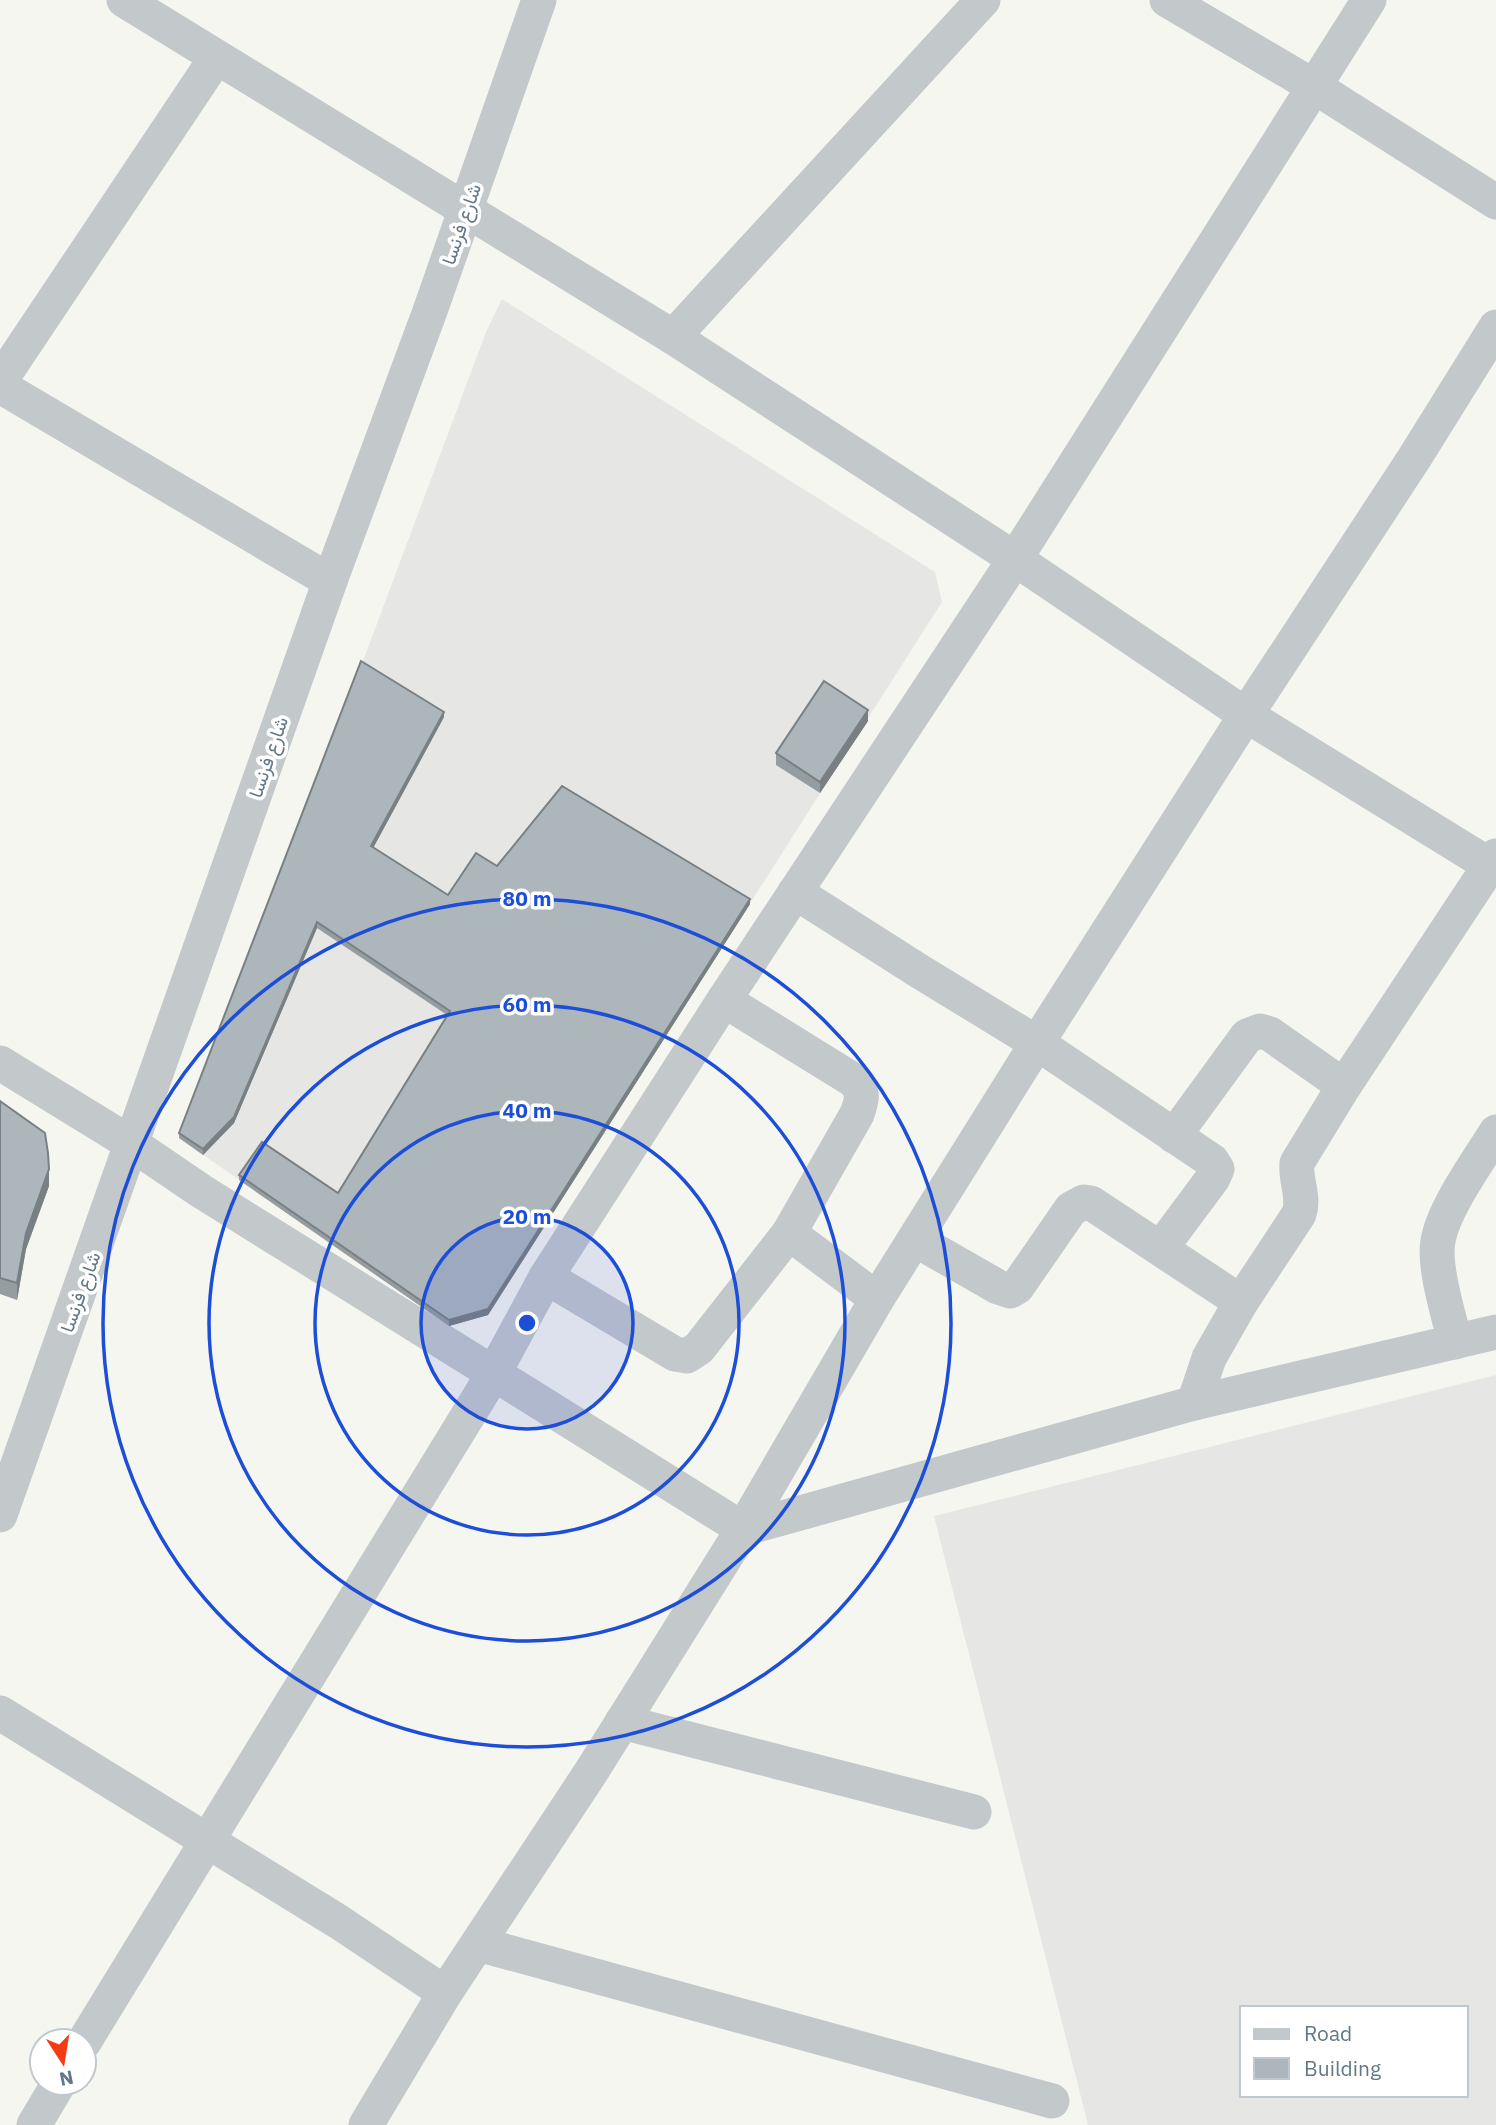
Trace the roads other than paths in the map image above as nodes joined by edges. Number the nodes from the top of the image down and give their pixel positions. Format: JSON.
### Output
{"nodes":[{"id":1,"x":124,"y":0,"type":"edge"},
{"id":2,"x":539,"y":0,"type":"edge"},
{"id":3,"x":984,"y":0,"type":"edge"},
{"id":4,"x":1167,"y":0,"type":"edge"},
{"id":5,"x":1369,"y":0,"type":"edge"},
{"id":6,"x":216,"y":58,"type":"junction"},
{"id":7,"x":1315,"y":87,"type":"junction"},
{"id":8,"x":1496,"y":202,"type":"edge"},
{"id":9,"x":465,"y":210,"type":"junction"},
{"id":10,"x":1496,"y":327,"type":"edge"},
{"id":11,"x":673,"y":337,"type":"junction"},
{"id":12,"x":0,"y":383,"type":"edge"},
{"id":13,"x":1014,"y":559,"type":"junction"},
{"id":14,"x":330,"y":582,"type":"junction"},
{"id":15,"x":1246,"y":715,"type":"junction"},
{"id":16,"x":1494,"y":863,"type":"edge"},
{"id":17,"x":795,"y":892,"type":"junction"},
{"id":18,"x":724,"y":1000,"type":"junction"},
{"id":19,"x":1037,"y":1042,"type":"junction"},
{"id":20,"x":0,"y":1063,"type":"edge"},
{"id":21,"x":1344,"y":1086,"type":"junction"},
{"id":22,"x":1496,"y":1132,"type":"edge"},
{"id":23,"x":1174,"y":1136,"type":"junction"},
{"id":24,"x":132,"y":1144,"type":"junction"},
{"id":25,"x":789,"y":1233,"type":"junction"},
{"id":26,"x":916,"y":1240,"type":"junction"},
{"id":27,"x":1161,"y":1248,"type":"junction"},
{"id":28,"x":546,"y":1277,"type":"junction"},
{"id":29,"x":877,"y":1299,"type":"junction"},
{"id":30,"x":1241,"y":1302,"type":"junction"},
{"id":31,"x":1496,"y":1332,"type":"edge"},
{"id":32,"x":1455,"y":1342,"type":"junction"},
{"id":33,"x":494,"y":1373,"type":"junction"},
{"id":34,"x":1194,"y":1403,"type":"junction"},
{"id":35,"x":0,"y":1515,"type":"edge"},
{"id":36,"x":743,"y":1529,"type":"junction"},
{"id":37,"x":0,"y":1713,"type":"edge"},
{"id":38,"x":622,"y":1722,"type":"junction"},
{"id":39,"x":974,"y":1812,"type":"dead end"},
{"id":40,"x":206,"y":1841,"type":"junction"},
{"id":41,"x":478,"y":1944,"type":"junction"},
{"id":42,"x":446,"y":1993,"type":"junction"},
{"id":43,"x":93,"y":2027,"type":"edge"},
{"id":44,"x":51,"y":2097,"type":"edge"},
{"id":45,"x":1052,"y":2101,"type":"dead end"},
{"id":46,"x":34,"y":2125,"type":"edge"},
{"id":47,"x":366,"y":2125,"type":"edge"}],
"edges":[{"from":1,"to":6,"type":"street"},
{"from":2,"to":9,"type":"street","name":"شارع فرنسا"},
{"from":3,"to":11,"type":"street"},
{"from":4,"to":7,"type":"street"},
{"from":5,"to":7,"type":"street"},
{"from":6,"to":9,"type":"street"},
{"from":6,"to":12,"type":"street"},
{"from":7,"to":8,"type":"street"},
{"from":7,"to":13,"type":"street"},
{"from":9,"to":11,"type":"street"},
{"from":9,"to":14,"type":"street","name":"شارع فرنسا"},
{"from":10,"to":15,"type":"street"},
{"from":11,"to":13,"type":"street"},
{"from":12,"to":14,"type":"street"},
{"from":13,"to":15,"type":"street"},
{"from":13,"to":17,"type":"street"},
{"from":14,"to":24,"type":"street","name":"شارع فرنسا"},
{"from":15,"to":16,"type":"street"},
{"from":15,"to":19,"type":"street"},
{"from":16,"to":21,"type":"street"},
{"from":17,"to":18,"type":"street"},
{"from":17,"to":19,"type":"street"},
{"from":18,"to":25,"type":"street"},
{"from":18,"to":28,"type":"street"},
{"from":19,"to":23,"type":"street"},
{"from":19,"to":26,"type":"street"},
{"from":20,"to":24,"type":"street"},
{"from":21,"to":23,"type":"street"},
{"from":21,"to":30,"type":"street"},
{"from":22,"to":32,"type":"street"},
{"from":23,"to":27,"type":"street"},
{"from":24,"to":33,"type":"street"},
{"from":24,"to":35,"type":"street","name":"شارع فرنسا"},
{"from":25,"to":28,"type":"street"},
{"from":25,"to":29,"type":"street"},
{"from":26,"to":27,"type":"street"},
{"from":26,"to":29,"type":"street"},
{"from":27,"to":30,"type":"street"},
{"from":28,"to":33,"type":"street"},
{"from":29,"to":36,"type":"street"},
{"from":30,"to":34,"type":"street"},
{"from":31,"to":32,"type":"street"},
{"from":32,"to":34,"type":"street"},
{"from":33,"to":36,"type":"street"},
{"from":33,"to":40,"type":"street"},
{"from":34,"to":36,"type":"street"},
{"from":36,"to":38,"type":"street"},
{"from":37,"to":40,"type":"street"},
{"from":38,"to":39,"type":"street"},
{"from":38,"to":41,"type":"street"},
{"from":40,"to":42,"type":"street"},
{"from":40,"to":43,"type":"street"},
{"from":41,"to":42,"type":"street"},
{"from":41,"to":45,"type":"street"},
{"from":42,"to":47,"type":"street"},
{"from":44,"to":46,"type":"street"}]}
